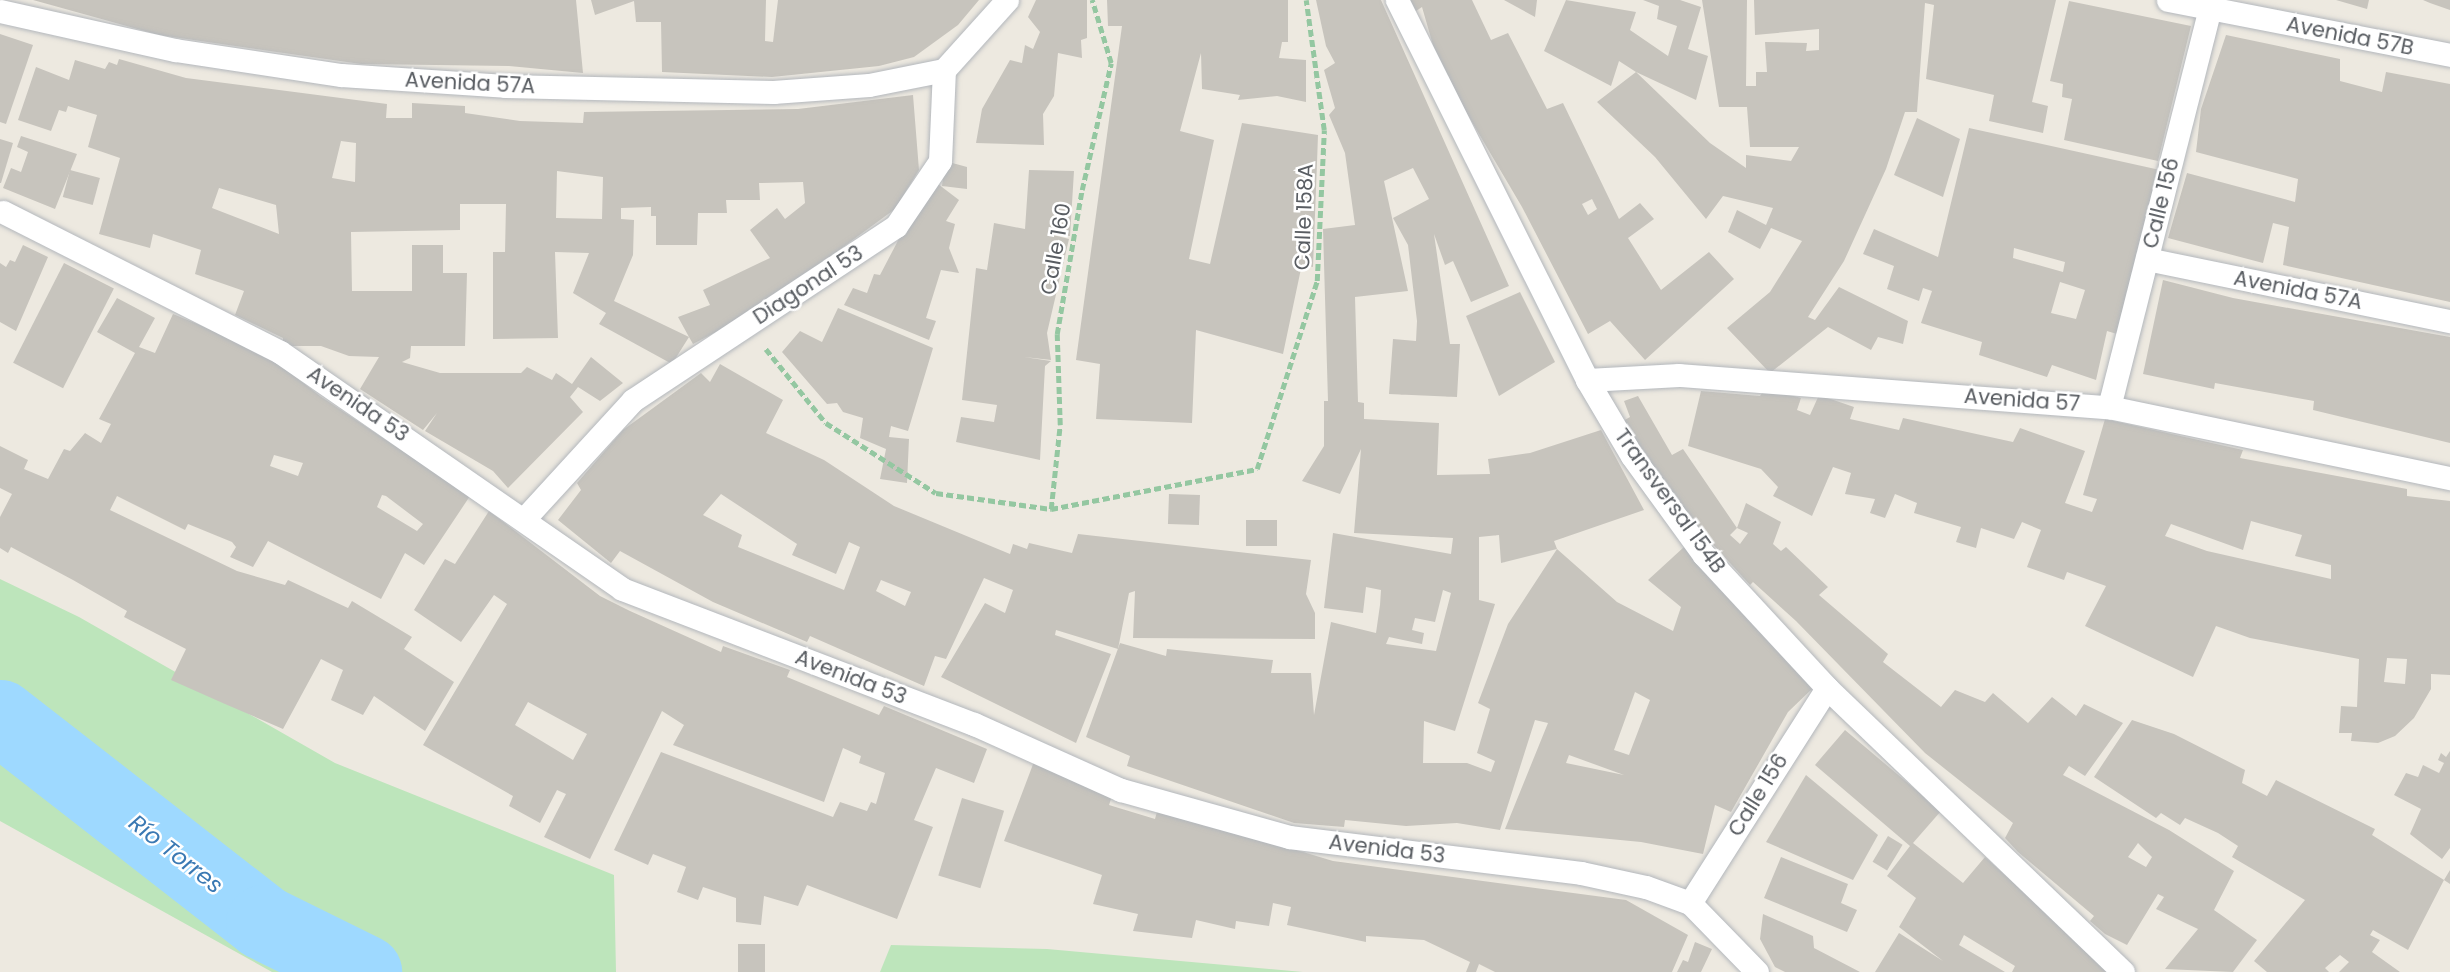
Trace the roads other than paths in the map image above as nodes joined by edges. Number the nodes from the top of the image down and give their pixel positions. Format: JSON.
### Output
{"nodes":[{"id":1,"x":1007,"y":0,"type":"edge"},
{"id":2,"x":1397,"y":0,"type":"edge"},
{"id":3,"x":2168,"y":0,"type":"edge"},
{"id":4,"x":2211,"y":4,"type":"edge"},
{"id":5,"x":0,"y":11,"type":"edge"},
{"id":6,"x":2450,"y":55,"type":"edge"},
{"id":7,"x":944,"y":70,"type":"junction"},
{"id":8,"x":3,"y":212,"type":"dead end"},
{"id":9,"x":2147,"y":259,"type":"junction"},
{"id":10,"x":2450,"y":321,"type":"edge"},
{"id":11,"x":1587,"y":380,"type":"junction"},
{"id":12,"x":2109,"y":407,"type":"junction"},
{"id":13,"x":2450,"y":478,"type":"edge"},
{"id":14,"x":524,"y":519,"type":"junction"},
{"id":15,"x":1827,"y":688,"type":"junction"},
{"id":16,"x":1690,"y":903,"type":"junction"},
{"id":17,"x":1757,"y":972,"type":"edge"},
{"id":18,"x":2123,"y":972,"type":"edge"}],
"edges":[{"from":1,"to":7,"type":"lane"},
{"from":2,"to":11,"type":"lane","name":"Transversal 154B"},
{"from":3,"to":4,"type":"lane","name":"Avenida 57B"},
{"from":4,"to":6,"type":"lane","name":"Avenida 57B"},
{"from":4,"to":9,"type":"lane","name":"Calle 156"},
{"from":5,"to":7,"type":"lane","name":"Avenida 57A"},
{"from":7,"to":14,"type":"lane","name":"Diagonal 53"},
{"from":8,"to":14,"type":"lane","name":"Avenida 53"},
{"from":9,"to":10,"type":"lane","name":"Avenida 57A"},
{"from":9,"to":12,"type":"lane","name":"Calle 156"},
{"from":11,"to":12,"type":"lane","name":"Avenida 57"},
{"from":11,"to":15,"type":"lane","name":"Transversal 154B"},
{"from":12,"to":13,"type":"lane","name":"Avenida 57"},
{"from":14,"to":16,"type":"lane","name":"Avenida 53"},
{"from":15,"to":16,"type":"lane","name":"Calle 156"},
{"from":15,"to":18,"type":"lane","name":"Transversal 154B"},
{"from":16,"to":17,"type":"lane","name":"Avenida 53"}]}
